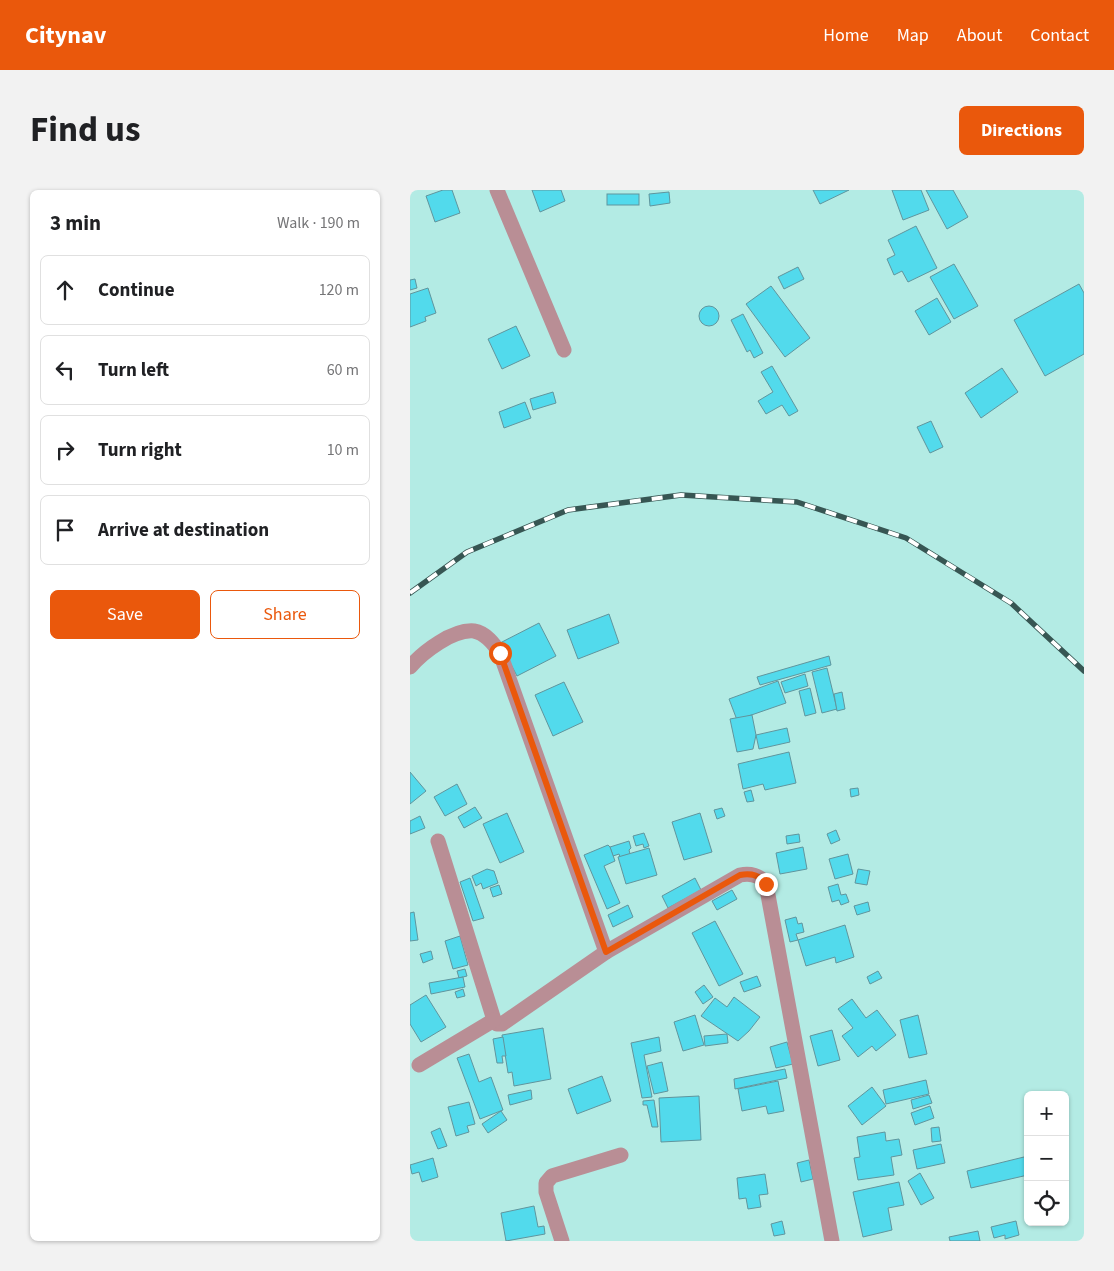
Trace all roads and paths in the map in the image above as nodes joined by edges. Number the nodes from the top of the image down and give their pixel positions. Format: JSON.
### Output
{"nodes":[{"id":1,"x":497,"y":190,"type":"edge"},
{"id":2,"x":564,"y":350,"type":"dead end"},
{"id":3,"x":410,"y":667,"type":"edge"},
{"id":4,"x":438,"y":841,"type":"dead end"},
{"id":5,"x":606,"y":952,"type":"junction"},
{"id":6,"x":494,"y":1020,"type":"junction"},
{"id":7,"x":419,"y":1065,"type":"dead end"},
{"id":8,"x":621,"y":1155,"type":"dead end"},
{"id":9,"x":562,"y":1241,"type":"edge"},
{"id":10,"x":832,"y":1241,"type":"edge"}],
"edges":[{"from":1,"to":2,"type":"street"},
{"from":3,"to":5,"type":"street"},
{"from":4,"to":6,"type":"street"},
{"from":5,"to":6,"type":"street"},
{"from":5,"to":10,"type":"street"},
{"from":6,"to":7,"type":"street"},
{"from":8,"to":9,"type":"street"}]}
